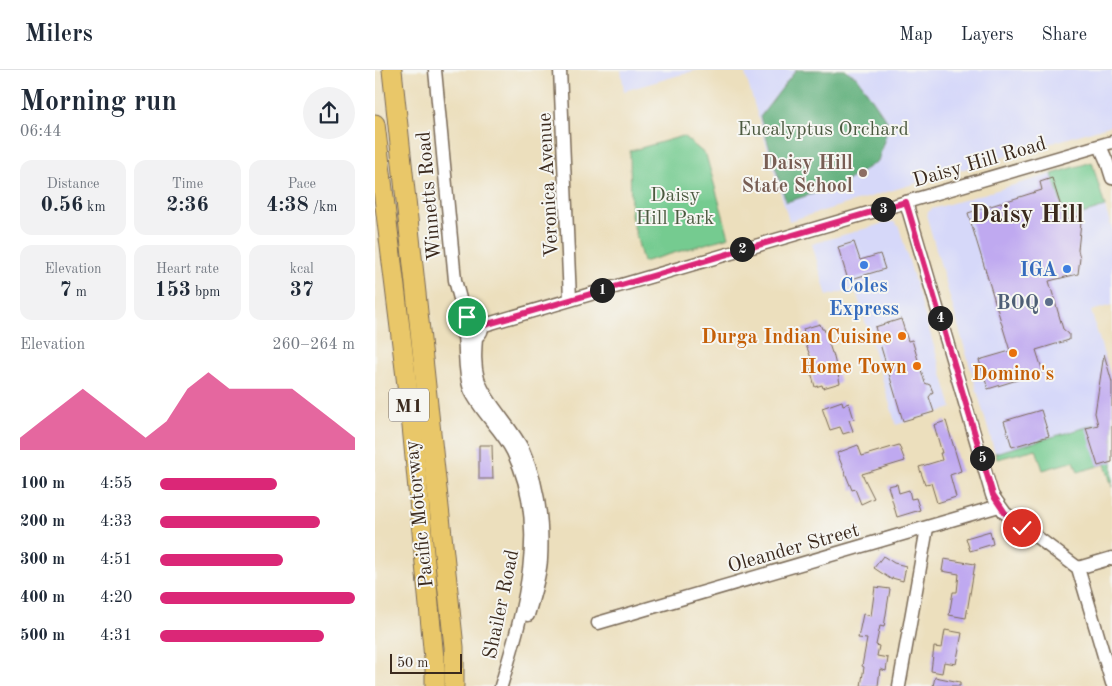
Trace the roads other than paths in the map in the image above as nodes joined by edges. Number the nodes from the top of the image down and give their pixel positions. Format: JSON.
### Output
{"nodes":[{"id":1,"x":394,"y":70,"type":"edge"},
{"id":2,"x":435,"y":70,"type":"edge"},
{"id":3,"x":560,"y":70,"type":"edge"},
{"id":4,"x":375,"y":124,"type":"edge"},
{"id":5,"x":1106,"y":144,"type":"edge"},
{"id":6,"x":1112,"y":178,"type":"edge"},
{"id":7,"x":906,"y":202,"type":"junction"},
{"id":8,"x":570,"y":299,"type":"junction"},
{"id":9,"x":467,"y":317,"type":"junction"},
{"id":10,"x":474,"y":333,"type":"junction"},
{"id":11,"x":999,"y":506,"type":"junction"},
{"id":12,"x":927,"y":528,"type":"junction"},
{"id":13,"x":1112,"y":558,"type":"edge"},
{"id":14,"x":1078,"y":568,"type":"junction"},
{"id":15,"x":598,"y":623,"type":"dead end"},
{"id":16,"x":1112,"y":683,"type":"edge"},
{"id":17,"x":435,"y":686,"type":"edge"},
{"id":18,"x":454,"y":686,"type":"edge"},
{"id":19,"x":501,"y":686,"type":"edge"},
{"id":20,"x":507,"y":686,"type":"edge"},
{"id":21,"x":899,"y":686,"type":"edge"}],
"edges":[{"from":1,"to":18,"type":"highway","name":"Pacific Motorway","number":"M1"},
{"from":2,"to":9,"type":"street","name":"Winnetts Road"},
{"from":3,"to":8,"type":"street","name":"Veronica Avenue"},
{"from":4,"to":17,"type":"highway","name":"Pacific Motorway","number":"M1"},
{"from":5,"to":6,"type":"street"},
{"from":5,"to":7,"type":"street","name":"Daisy Hill Road"},
{"from":7,"to":8,"type":"street","name":"Daisy Hill Road"},
{"from":7,"to":11,"type":"street"},
{"from":8,"to":10,"type":"street","name":"Daisy Hill Road"},
{"from":9,"to":10,"type":"street"},
{"from":9,"to":10,"type":"street"},
{"from":10,"to":19,"type":"street","name":"Shailer Road"},
{"from":10,"to":20,"type":"street","name":"Shailer Road"},
{"from":11,"to":12,"type":"street","name":"Oleander Street"},
{"from":11,"to":14,"type":"street"},
{"from":12,"to":15,"type":"street","name":"Oleander Street"},
{"from":12,"to":21,"type":"street"},
{"from":13,"to":14,"type":"street"},
{"from":14,"to":16,"type":"street"}]}
